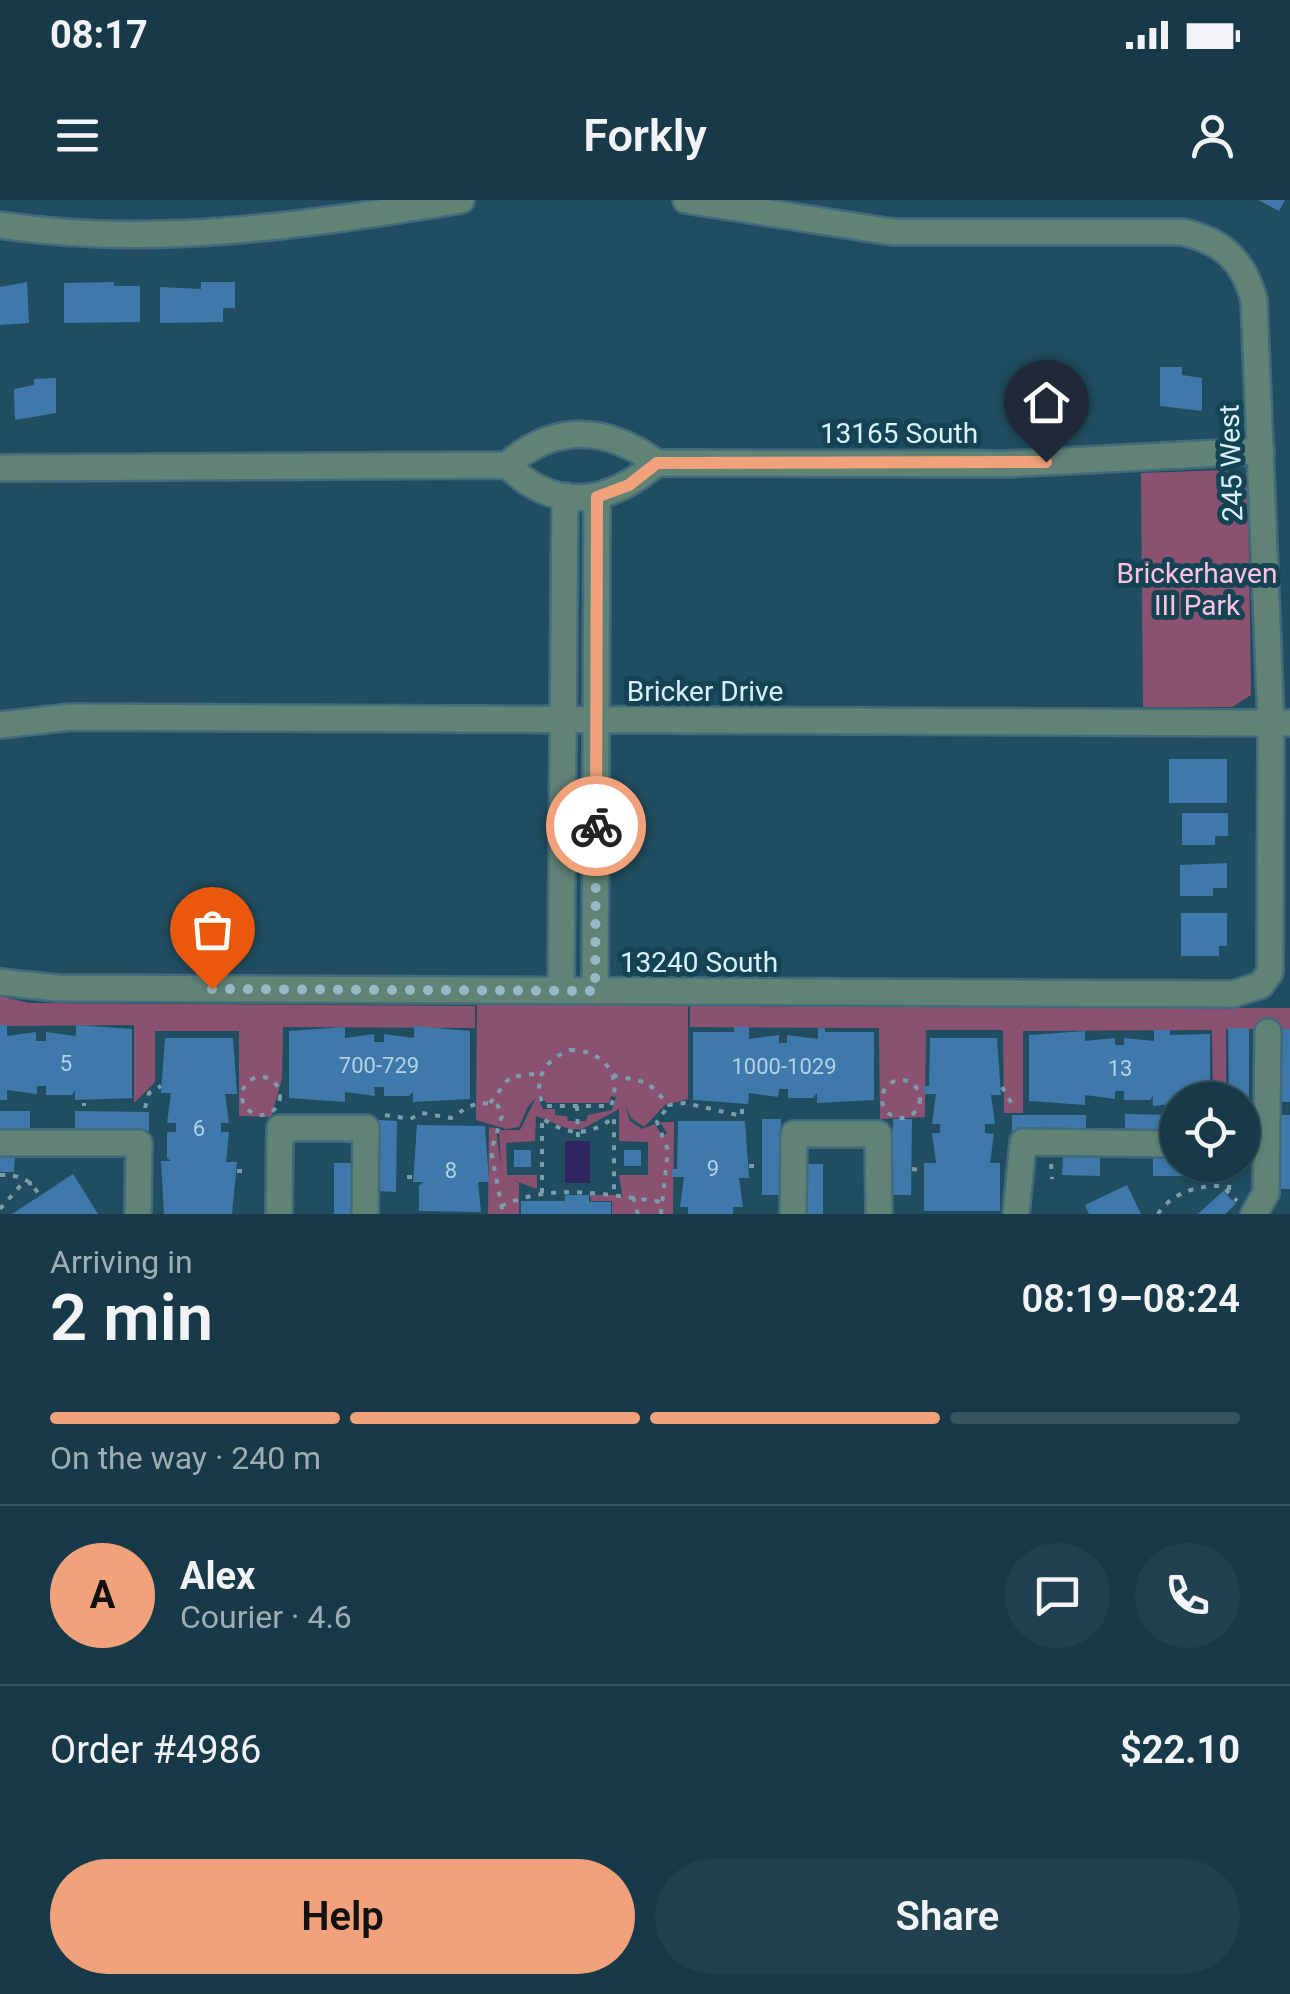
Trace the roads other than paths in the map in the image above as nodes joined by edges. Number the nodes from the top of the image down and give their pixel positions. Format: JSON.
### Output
{"nodes":[{"id":1,"x":461,"y":200,"type":"edge"},
{"id":2,"x":686,"y":200,"type":"edge"},
{"id":3,"x":0,"y":226,"type":"edge"},
{"id":4,"x":1261,"y":451,"type":"junction"},
{"id":5,"x":657,"y":463,"type":"junction"},
{"id":6,"x":507,"y":465,"type":"junction"},
{"id":7,"x":0,"y":468,"type":"edge"},
{"id":8,"x":565,"y":496,"type":"junction"},
{"id":9,"x":597,"y":497,"type":"junction"},
{"id":10,"x":563,"y":720,"type":"junction"},
{"id":11,"x":596,"y":720,"type":"junction"},
{"id":12,"x":1280,"y":724,"type":"edge"},
{"id":13,"x":0,"y":725,"type":"edge"},
{"id":14,"x":1270,"y":972,"type":"joint"},
{"id":15,"x":0,"y":982,"type":"edge"},
{"id":16,"x":561,"y":991,"type":"junction"},
{"id":17,"x":595,"y":991,"type":"junction"},
{"id":18,"x":1268,"y":1032,"type":"dead end"},
{"id":19,"x":1260,"y":1102,"type":"edge"},
{"id":20,"x":0,"y":1143,"type":"edge"},
{"id":21,"x":1160,"y":1144,"type":"edge"},
{"id":22,"x":1260,"y":1167,"type":"edge"},
{"id":23,"x":1246,"y":1208,"type":"edge"},
{"id":24,"x":138,"y":1214,"type":"edge"},
{"id":25,"x":278,"y":1214,"type":"edge"},
{"id":26,"x":366,"y":1214,"type":"edge"},
{"id":27,"x":793,"y":1214,"type":"edge"},
{"id":28,"x":879,"y":1214,"type":"edge"},
{"id":29,"x":1016,"y":1214,"type":"edge"}],
"edges":[{"from":1,"to":3,"type":"street"},
{"from":2,"to":4,"type":"street","name":"245 West"},
{"from":4,"to":5,"type":"street","name":"13165 South"},
{"from":4,"to":12,"type":"street","name":"245 West"},
{"from":5,"to":6,"type":"street"},
{"from":5,"to":9,"type":"street"},
{"from":6,"to":7,"type":"street"},
{"from":6,"to":8,"type":"street"},
{"from":8,"to":9,"type":"street"},
{"from":8,"to":10,"type":"street"},
{"from":9,"to":11,"type":"street"},
{"from":10,"to":11,"type":"street","name":"Bricker Drive"},
{"from":10,"to":13,"type":"street","name":"Bricker Drive"},
{"from":10,"to":16,"type":"street"},
{"from":11,"to":12,"type":"street","name":"Bricker Drive"},
{"from":11,"to":17,"type":"street"},
{"from":12,"to":14,"type":"street","name":"245 West"},
{"from":14,"to":17,"type":"street","name":"13240 South"},
{"from":15,"to":16,"type":"street","name":"13240 South"},
{"from":16,"to":17,"type":"street","name":"13240 South"},
{"from":18,"to":19,"type":"street"},
{"from":20,"to":24,"type":"street"},
{"from":21,"to":29,"type":"street"},
{"from":22,"to":23,"type":"street"},
{"from":25,"to":26,"type":"street"},
{"from":27,"to":28,"type":"street"}]}
